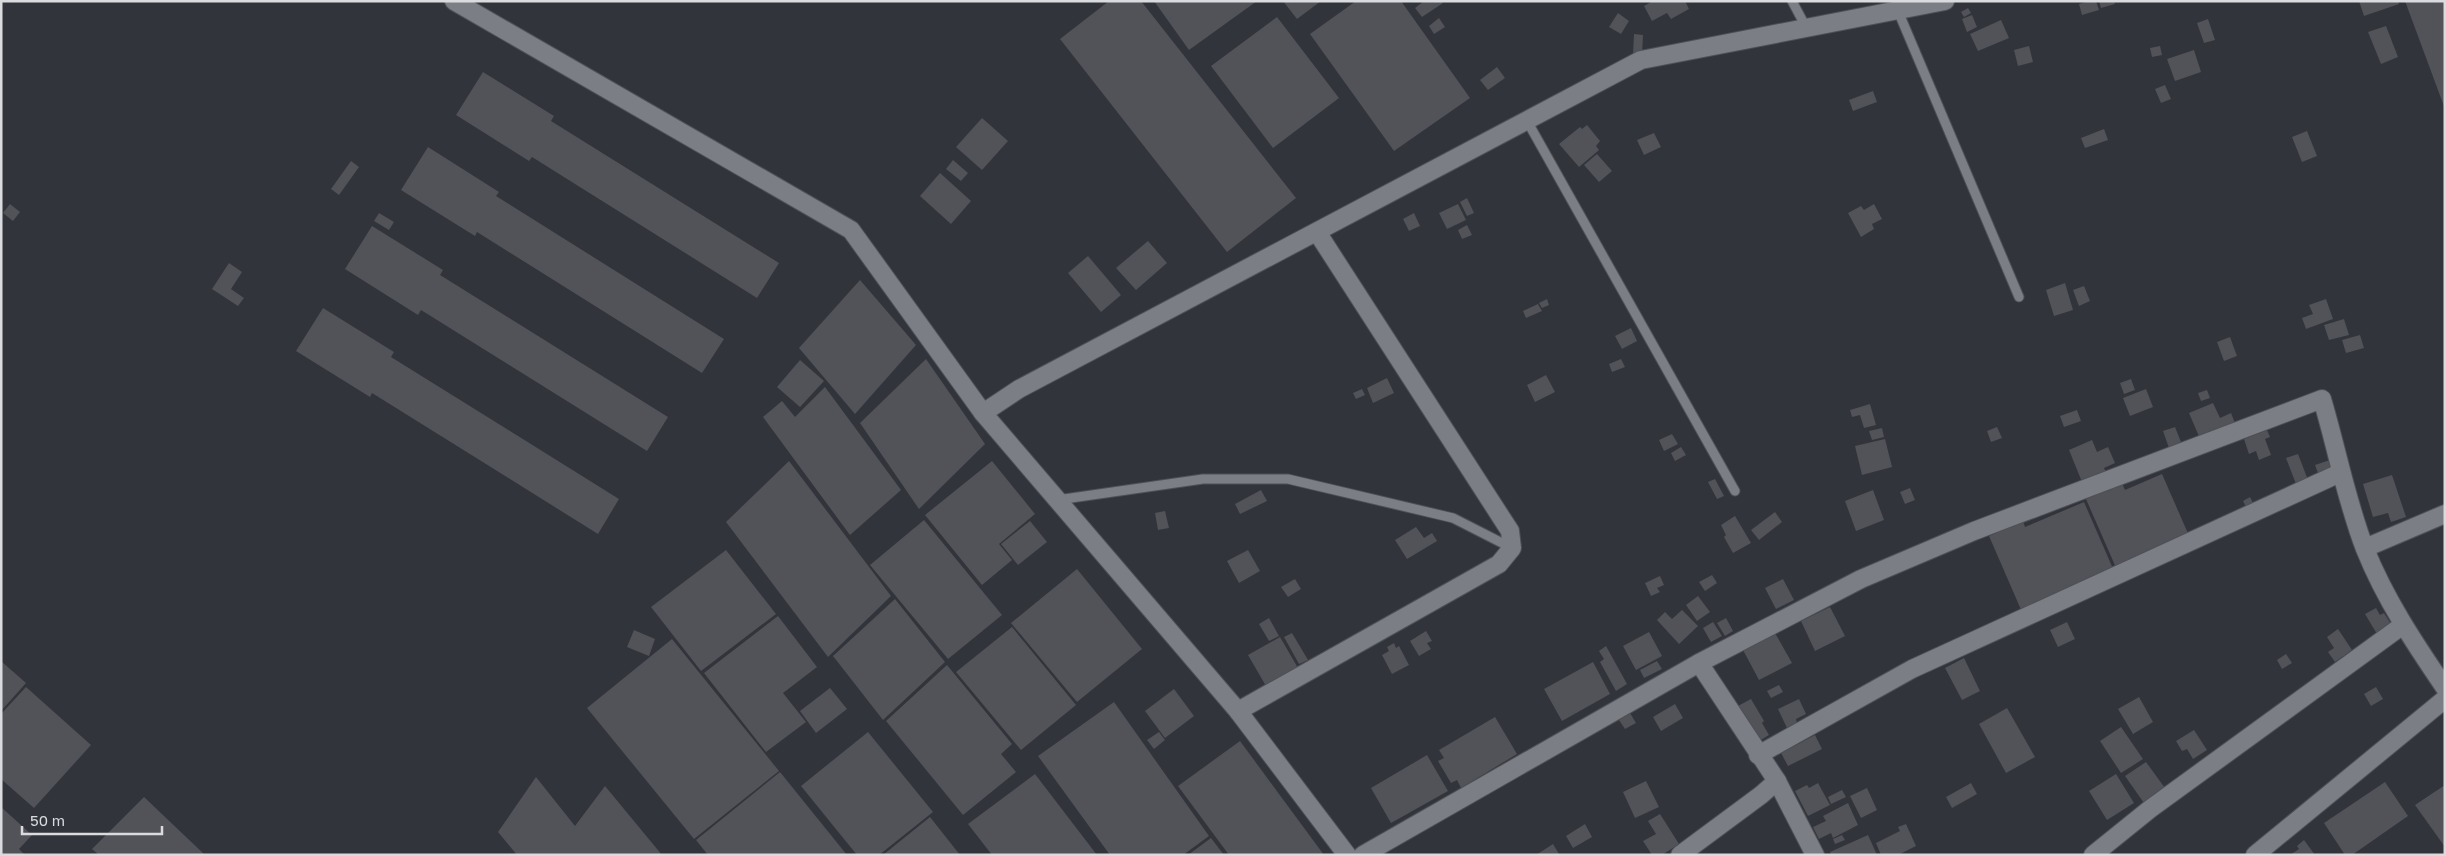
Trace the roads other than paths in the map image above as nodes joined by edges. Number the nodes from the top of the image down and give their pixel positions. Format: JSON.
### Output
{"nodes":[{"id":1,"x":454,"y":1,"type":"edge"},
{"id":2,"x":1792,"y":1,"type":"edge"},
{"id":3,"x":1945,"y":1,"type":"edge"},
{"id":4,"x":1898,"y":11,"type":"junction"},
{"id":5,"x":1807,"y":29,"type":"junction"},
{"id":6,"x":1526,"y":119,"type":"junction"},
{"id":7,"x":1317,"y":232,"type":"junction"},
{"id":8,"x":2018,"y":297,"type":"dead end"},
{"id":9,"x":983,"y":413,"type":"junction"},
{"id":10,"x":2340,"y":473,"type":"junction"},
{"id":11,"x":1735,"y":491,"type":"dead end"},
{"id":12,"x":1056,"y":500,"type":"junction"},
{"id":13,"x":2445,"y":514,"type":"edge"},
{"id":14,"x":1512,"y":548,"type":"junction"},
{"id":15,"x":2365,"y":548,"type":"junction"},
{"id":16,"x":2403,"y":625,"type":"junction"},
{"id":17,"x":1699,"y":663,"type":"junction"},
{"id":18,"x":2445,"y":688,"type":"edge"},
{"id":19,"x":2445,"y":698,"type":"edge"},
{"id":20,"x":1238,"y":710,"type":"junction"},
{"id":21,"x":1758,"y":755,"type":"junction"},
{"id":22,"x":1776,"y":781,"type":"junction"},
{"id":23,"x":1347,"y":855,"type":"edge"},
{"id":24,"x":1363,"y":855,"type":"edge"},
{"id":25,"x":1680,"y":855,"type":"edge"},
{"id":26,"x":1815,"y":855,"type":"edge"},
{"id":27,"x":2093,"y":855,"type":"edge"},
{"id":28,"x":2255,"y":855,"type":"edge"}],
"edges":[{"from":1,"to":9,"type":"street"},
{"from":2,"to":5,"type":"lane"},
{"from":3,"to":4,"type":"street"},
{"from":4,"to":5,"type":"street"},
{"from":4,"to":8,"type":"lane"},
{"from":5,"to":6,"type":"street"},
{"from":6,"to":7,"type":"street"},
{"from":6,"to":11,"type":"lane"},
{"from":7,"to":9,"type":"street"},
{"from":7,"to":14,"type":"street"},
{"from":9,"to":12,"type":"street"},
{"from":10,"to":15,"type":"street"},
{"from":10,"to":17,"type":"street"},
{"from":10,"to":21,"type":"street"},
{"from":12,"to":14,"type":"lane"},
{"from":12,"to":20,"type":"street"},
{"from":13,"to":15,"type":"street"},
{"from":14,"to":20,"type":"street"},
{"from":15,"to":16,"type":"street"},
{"from":16,"to":18,"type":"street"},
{"from":16,"to":27,"type":"street"},
{"from":17,"to":21,"type":"street"},
{"from":17,"to":24,"type":"street"},
{"from":19,"to":28,"type":"street"},
{"from":20,"to":23,"type":"street"},
{"from":21,"to":22,"type":"street"},
{"from":22,"to":25,"type":"street"},
{"from":22,"to":26,"type":"street"}]}
